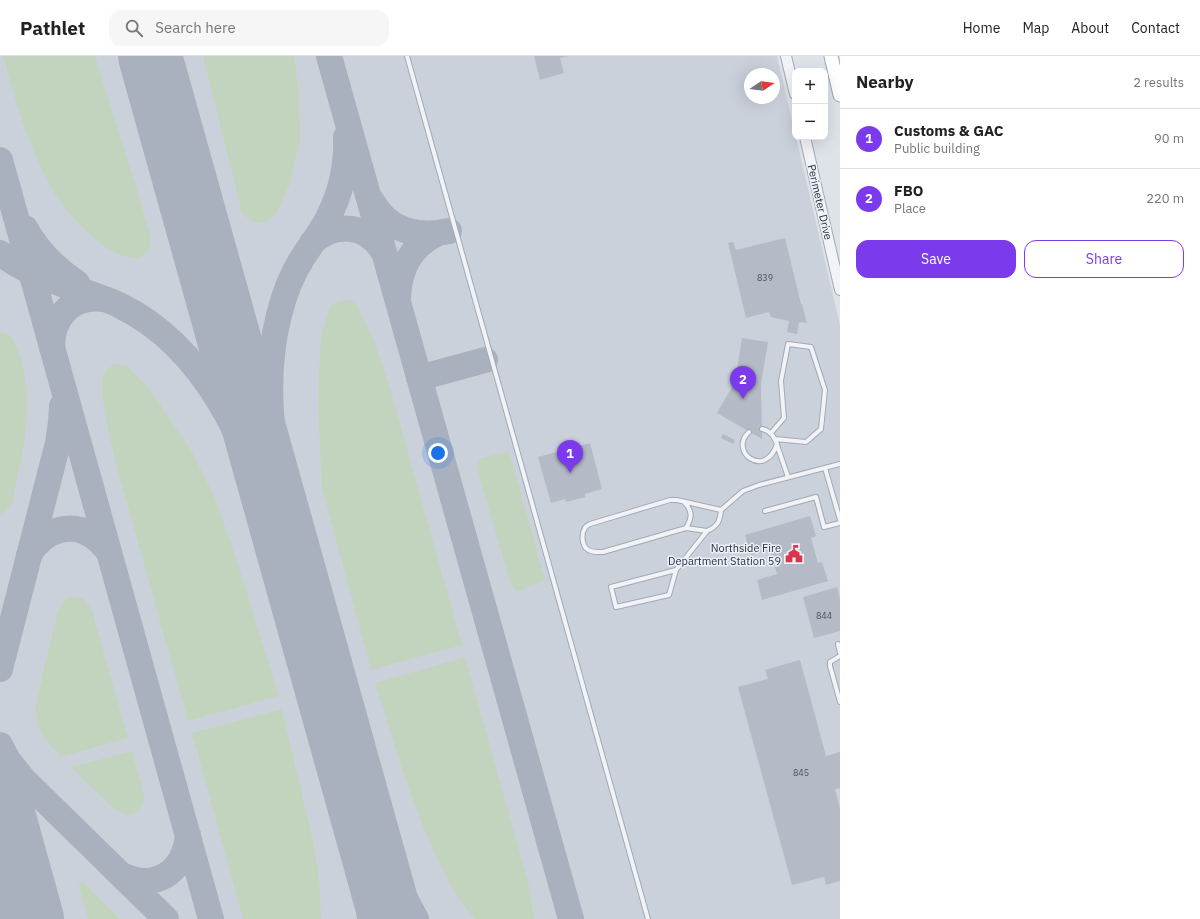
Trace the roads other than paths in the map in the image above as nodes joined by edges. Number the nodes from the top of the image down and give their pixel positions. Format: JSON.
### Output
{"nodes":[{"id":1,"x":407,"y":56,"type":"edge"},
{"id":2,"x":786,"y":56,"type":"edge"},
{"id":3,"x":831,"y":56,"type":"edge"},
{"id":4,"x":792,"y":81,"type":"edge"},
{"id":5,"x":839,"y":89,"type":"edge"},
{"id":6,"x":806,"y":140,"type":"edge"},
{"id":7,"x":840,"y":290,"type":"edge"},
{"id":8,"x":762,"y":429,"type":"dead end"},
{"id":9,"x":749,"y":432,"type":"dead end"},
{"id":10,"x":771,"y":433,"type":"junction"},
{"id":11,"x":774,"y":438,"type":"junction"},
{"id":12,"x":776,"y":444,"type":"junction"},
{"id":13,"x":840,"y":464,"type":"edge"},
{"id":14,"x":826,"y":468,"type":"junction"},
{"id":15,"x":788,"y":477,"type":"junction"},
{"id":16,"x":684,"y":502,"type":"junction"},
{"id":17,"x":721,"y":510,"type":"junction"},
{"id":18,"x":765,"y":511,"type":"dead end"},
{"id":19,"x":840,"y":520,"type":"edge"},
{"id":20,"x":840,"y":524,"type":"edge"},
{"id":21,"x":686,"y":528,"type":"junction"},
{"id":22,"x":707,"y":531,"type":"junction"},
{"id":23,"x":676,"y":570,"type":"junction"},
{"id":24,"x":838,"y":644,"type":"dead end"},
{"id":25,"x":840,"y":653,"type":"edge"},
{"id":26,"x":840,"y":656,"type":"edge"},
{"id":27,"x":840,"y":702,"type":"edge"},
{"id":28,"x":648,"y":919,"type":"edge"}],
"edges":[{"from":1,"to":28,"type":"lane"},
{"from":2,"to":4,"type":"street"},
{"from":3,"to":5,"type":"main road"},
{"from":6,"to":7,"type":"street","name":"Perimeter Drive"},
{"from":8,"to":10,"type":"lane"},
{"from":9,"to":12,"type":"lane"},
{"from":10,"to":11,"type":"lane"},
{"from":10,"to":11,"type":"lane"},
{"from":11,"to":12,"type":"lane"},
{"from":12,"to":15,"type":"lane"},
{"from":13,"to":14,"type":"lane"},
{"from":14,"to":15,"type":"lane"},
{"from":14,"to":19,"type":"lane"},
{"from":15,"to":17,"type":"lane"},
{"from":16,"to":17,"type":"lane"},
{"from":16,"to":21,"type":"lane"},
{"from":16,"to":21,"type":"lane"},
{"from":17,"to":22,"type":"lane"},
{"from":18,"to":20,"type":"lane"},
{"from":21,"to":22,"type":"lane"},
{"from":22,"to":23,"type":"lane"},
{"from":23,"to":23,"type":"lane"},
{"from":24,"to":25,"type":"lane"},
{"from":26,"to":27,"type":"lane"}]}
